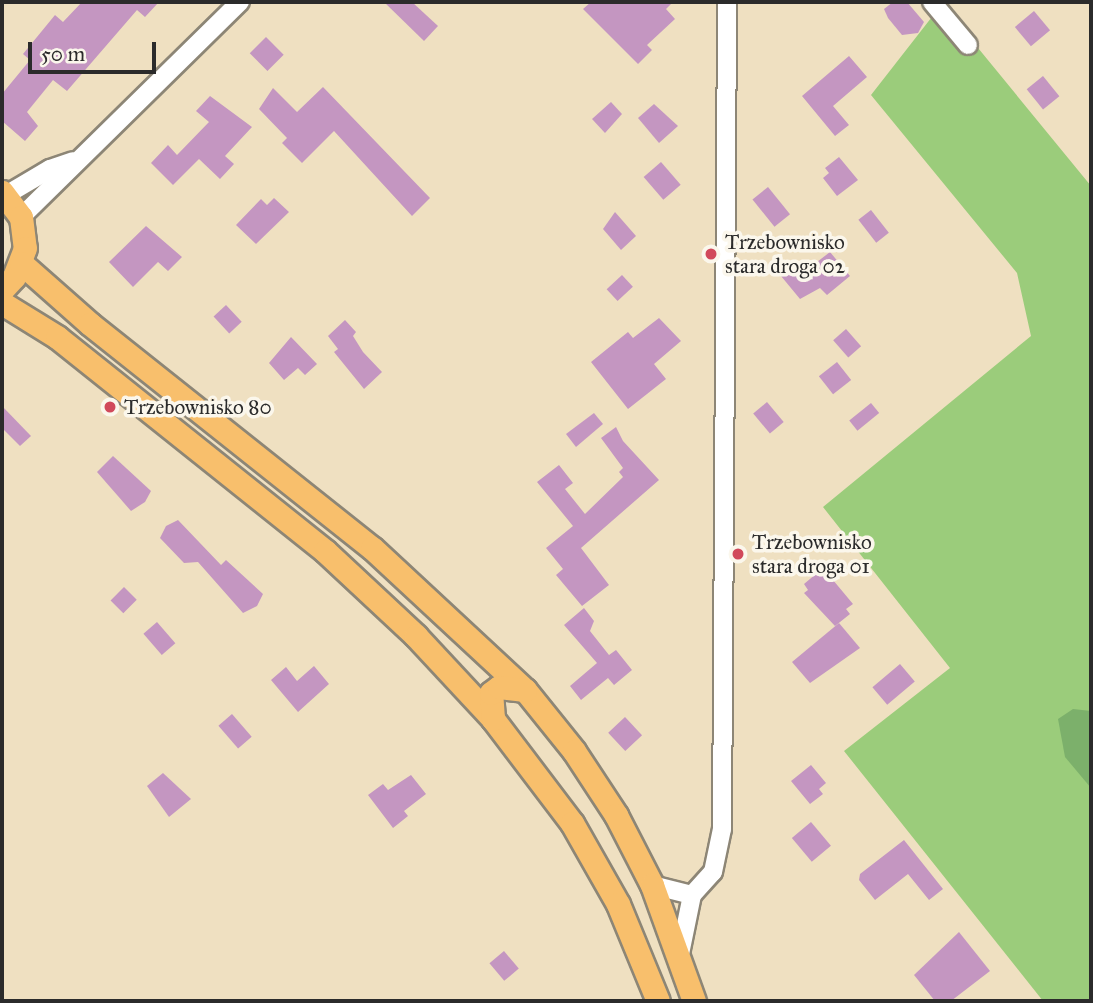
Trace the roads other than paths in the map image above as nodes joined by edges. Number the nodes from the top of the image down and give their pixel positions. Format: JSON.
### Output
{"nodes":[{"id":1,"x":240,"y":2,"type":"edge"},
{"id":2,"x":727,"y":2,"type":"edge"},
{"id":3,"x":932,"y":2,"type":"edge"},
{"id":4,"x":968,"y":45,"type":"dead end"},
{"id":5,"x":73,"y":162,"type":"junction"},
{"id":6,"x":4,"y":194,"type":"edge"},
{"id":7,"x":21,"y":217,"type":"junction"},
{"id":8,"x":21,"y":263,"type":"junction"},
{"id":9,"x":2,"y":290,"type":"edge"},
{"id":10,"x":2,"y":303,"type":"edge"},
{"id":11,"x":525,"y":690,"type":"junction"},
{"id":12,"x":493,"y":719,"type":"junction"},
{"id":13,"x":652,"y":885,"type":"junction"},
{"id":14,"x":692,"y":895,"type":"junction"},
{"id":15,"x":680,"y":954,"type":"junction"},
{"id":16,"x":658,"y":1001,"type":"edge"},
{"id":17,"x":694,"y":1001,"type":"edge"}],
"edges":[{"from":1,"to":5,"type":"street"},
{"from":2,"to":14,"type":"street"},
{"from":3,"to":4,"type":"street"},
{"from":5,"to":6,"type":"street"},
{"from":5,"to":7,"type":"street"},
{"from":6,"to":7,"type":"main road"},
{"from":7,"to":8,"type":"main road"},
{"from":8,"to":9,"type":"main road"},
{"from":8,"to":11,"type":"main road"},
{"from":10,"to":12,"type":"main road"},
{"from":11,"to":12,"type":"main road"},
{"from":11,"to":13,"type":"main road"},
{"from":12,"to":16,"type":"main road"},
{"from":13,"to":14,"type":"street"},
{"from":13,"to":15,"type":"main road"},
{"from":14,"to":15,"type":"street"},
{"from":15,"to":17,"type":"main road"}]}
